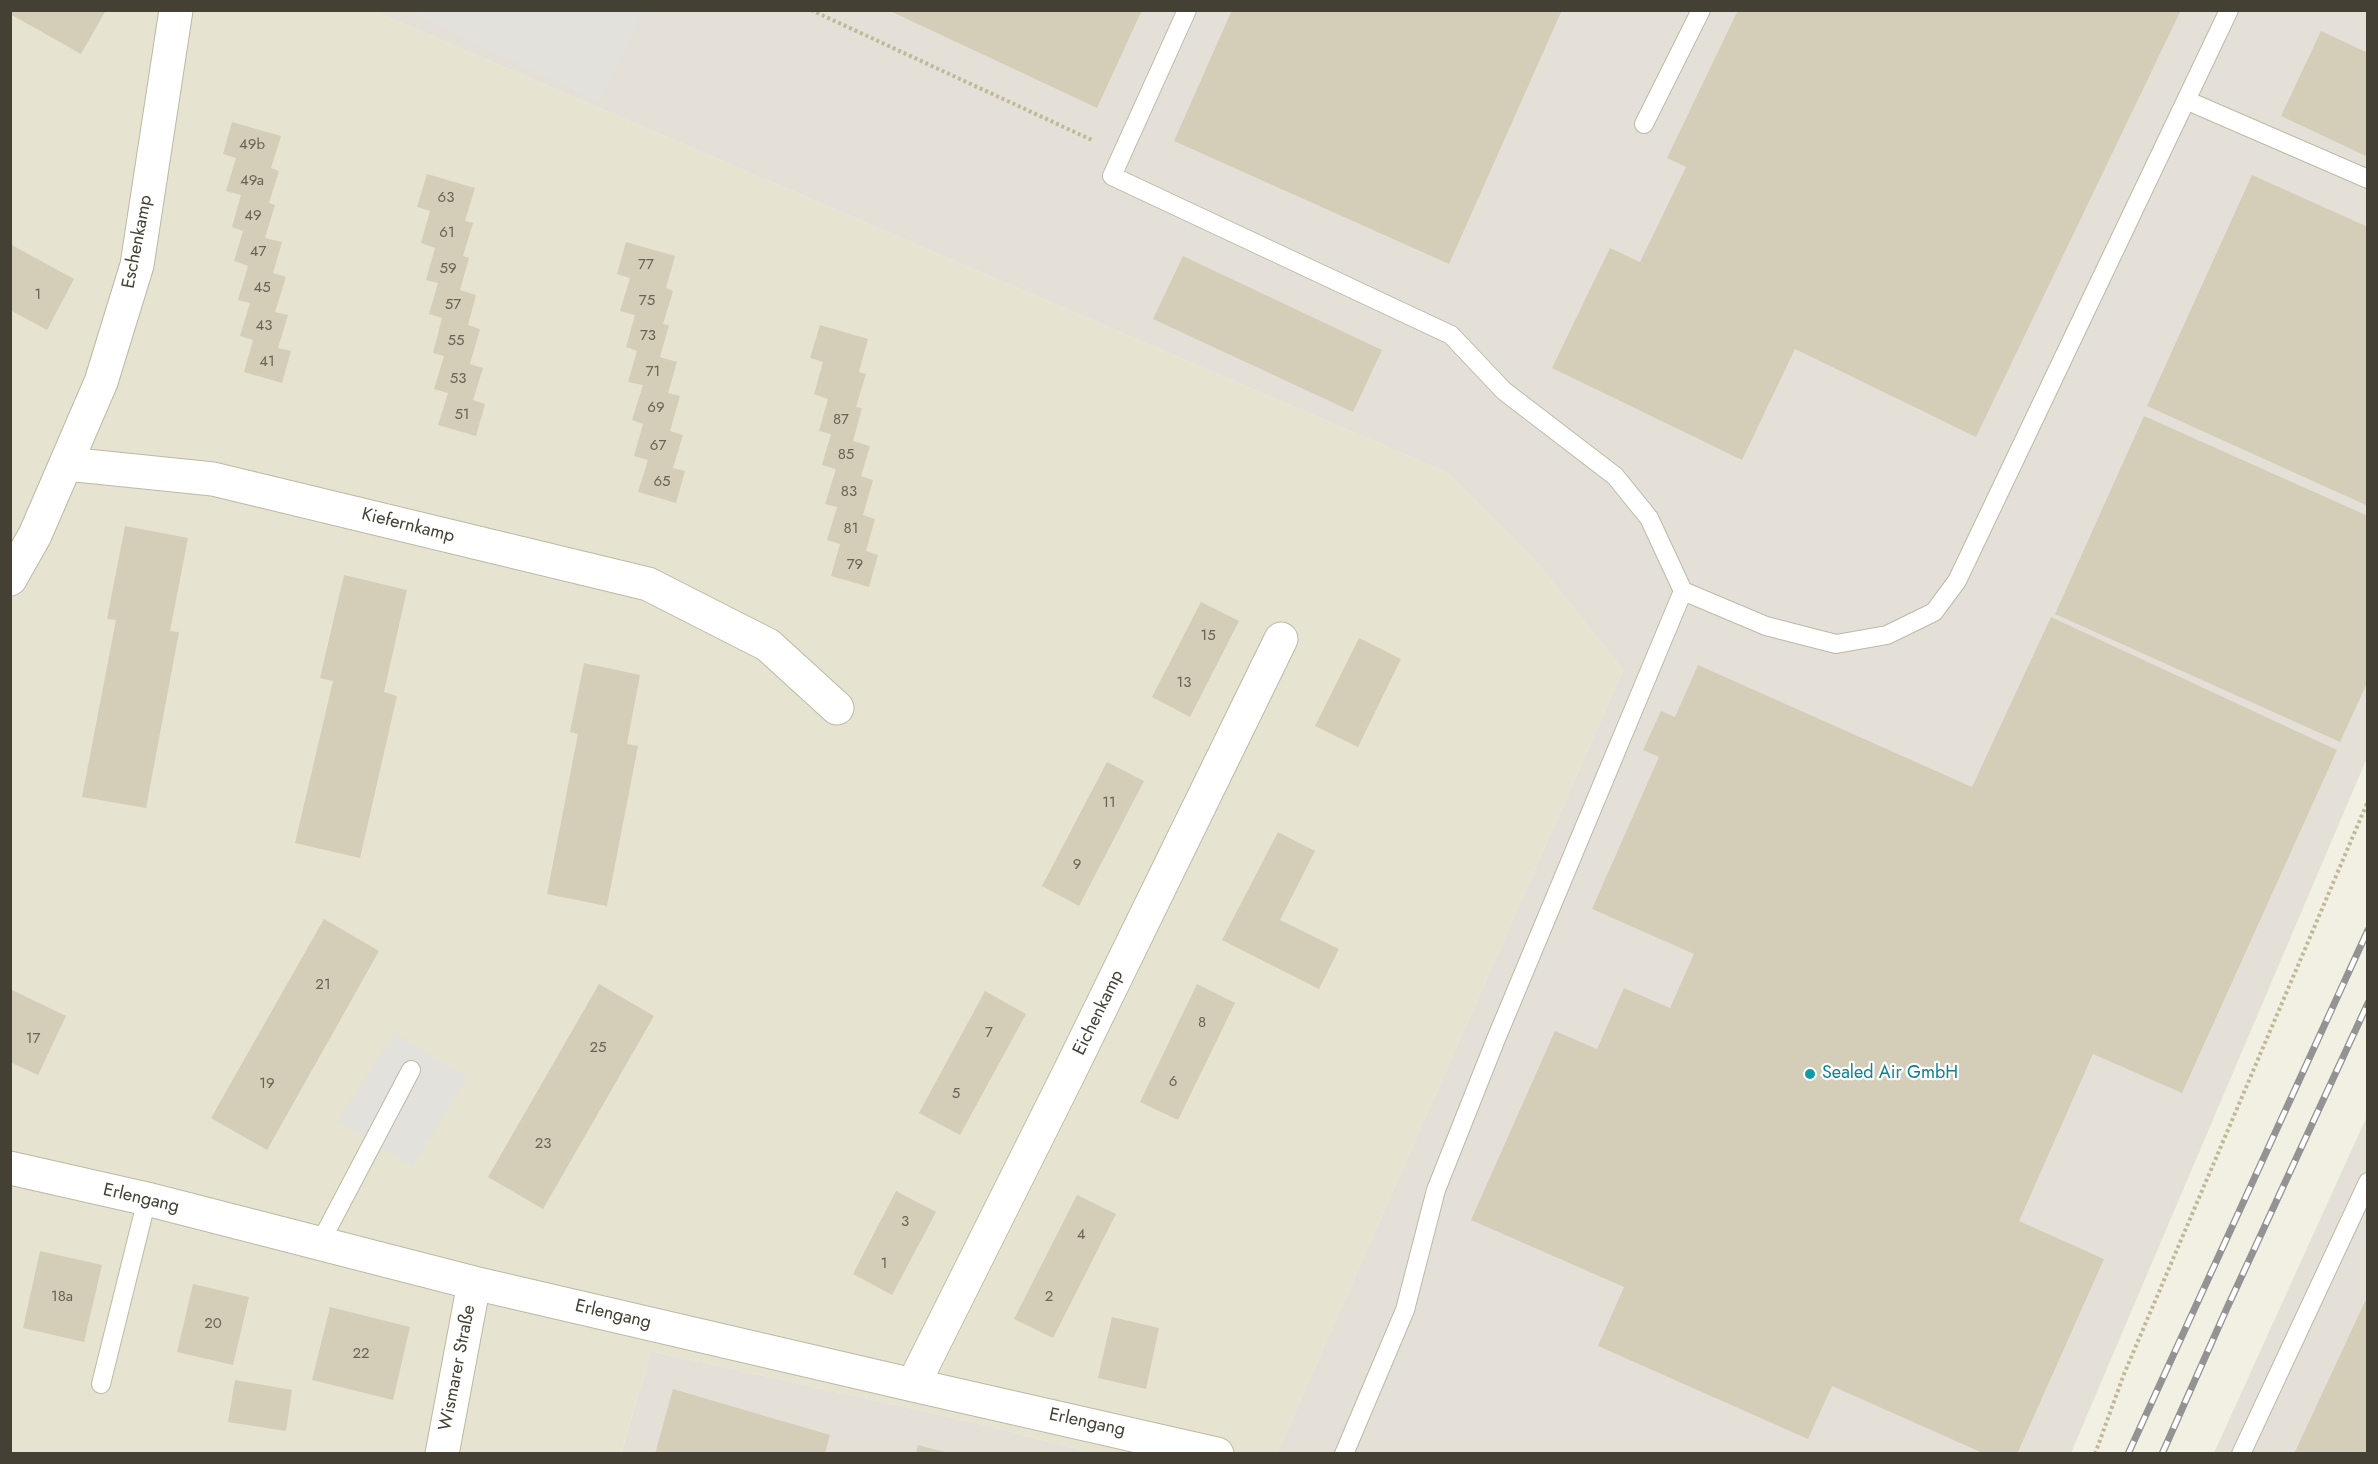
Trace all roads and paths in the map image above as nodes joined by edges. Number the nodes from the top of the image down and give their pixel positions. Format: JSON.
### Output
{"nodes":[{"id":1,"x":176,"y":10,"type":"edge"},
{"id":2,"x":811,"y":10,"type":"edge"},
{"id":3,"x":1187,"y":10,"type":"edge"},
{"id":4,"x":1701,"y":10,"type":"edge"},
{"id":5,"x":2229,"y":10,"type":"edge"},
{"id":6,"x":2188,"y":101,"type":"junction"},
{"id":7,"x":1644,"y":124,"type":"dead end"},
{"id":8,"x":1122,"y":154,"type":"junction"},
{"id":9,"x":2367,"y":179,"type":"edge"},
{"id":10,"x":67,"y":465,"type":"junction"},
{"id":11,"x":10,"y":579,"type":"edge"},
{"id":12,"x":1683,"y":591,"type":"junction"},
{"id":13,"x":1281,"y":639,"type":"dead end"},
{"id":14,"x":837,"y":708,"type":"dead end"},
{"id":15,"x":2367,"y":801,"type":"edge"},
{"id":16,"x":411,"y":1070,"type":"dead end"},
{"id":17,"x":10,"y":1168,"type":"edge"},
{"id":18,"x":2367,"y":1182,"type":"edge"},
{"id":19,"x":147,"y":1199,"type":"junction"},
{"id":20,"x":320,"y":1244,"type":"junction"},
{"id":21,"x":474,"y":1283,"type":"junction"},
{"id":22,"x":101,"y":1384,"type":"dead end"},
{"id":23,"x":913,"y":1385,"type":"junction"},
{"id":24,"x":1121,"y":1442,"type":"edge"},
{"id":25,"x":442,"y":1454,"type":"edge"},
{"id":26,"x":1217,"y":1454,"type":"edge"},
{"id":27,"x":1344,"y":1454,"type":"edge"},
{"id":28,"x":2095,"y":1454,"type":"edge"},
{"id":29,"x":2241,"y":1454,"type":"edge"}],
"edges":[{"from":1,"to":10,"type":"street","name":"Eschenkamp"},
{"from":2,"to":8,"type":"path"},
{"from":3,"to":8,"type":"lane"},
{"from":4,"to":7,"type":"lane"},
{"from":5,"to":6,"type":"lane"},
{"from":6,"to":9,"type":"lane"},
{"from":6,"to":12,"type":"lane"},
{"from":8,"to":12,"type":"lane"},
{"from":10,"to":11,"type":"street"},
{"from":10,"to":14,"type":"street","name":"Kiefernkamp"},
{"from":12,"to":27,"type":"lane"},
{"from":13,"to":23,"type":"street","name":"Eichenkamp"},
{"from":15,"to":28,"type":"path"},
{"from":16,"to":20,"type":"lane"},
{"from":17,"to":19,"type":"street","name":"Erlengang"},
{"from":18,"to":29,"type":"lane"},
{"from":19,"to":20,"type":"street","name":"Erlengang"},
{"from":19,"to":22,"type":"lane"},
{"from":20,"to":21,"type":"street","name":"Erlengang"},
{"from":21,"to":23,"type":"street","name":"Erlengang"},
{"from":21,"to":25,"type":"street","name":"Wismarer Straße"},
{"from":23,"to":24,"type":"street","name":"Erlengang"},
{"from":24,"to":26,"type":"street","name":"Erlengang"}]}
